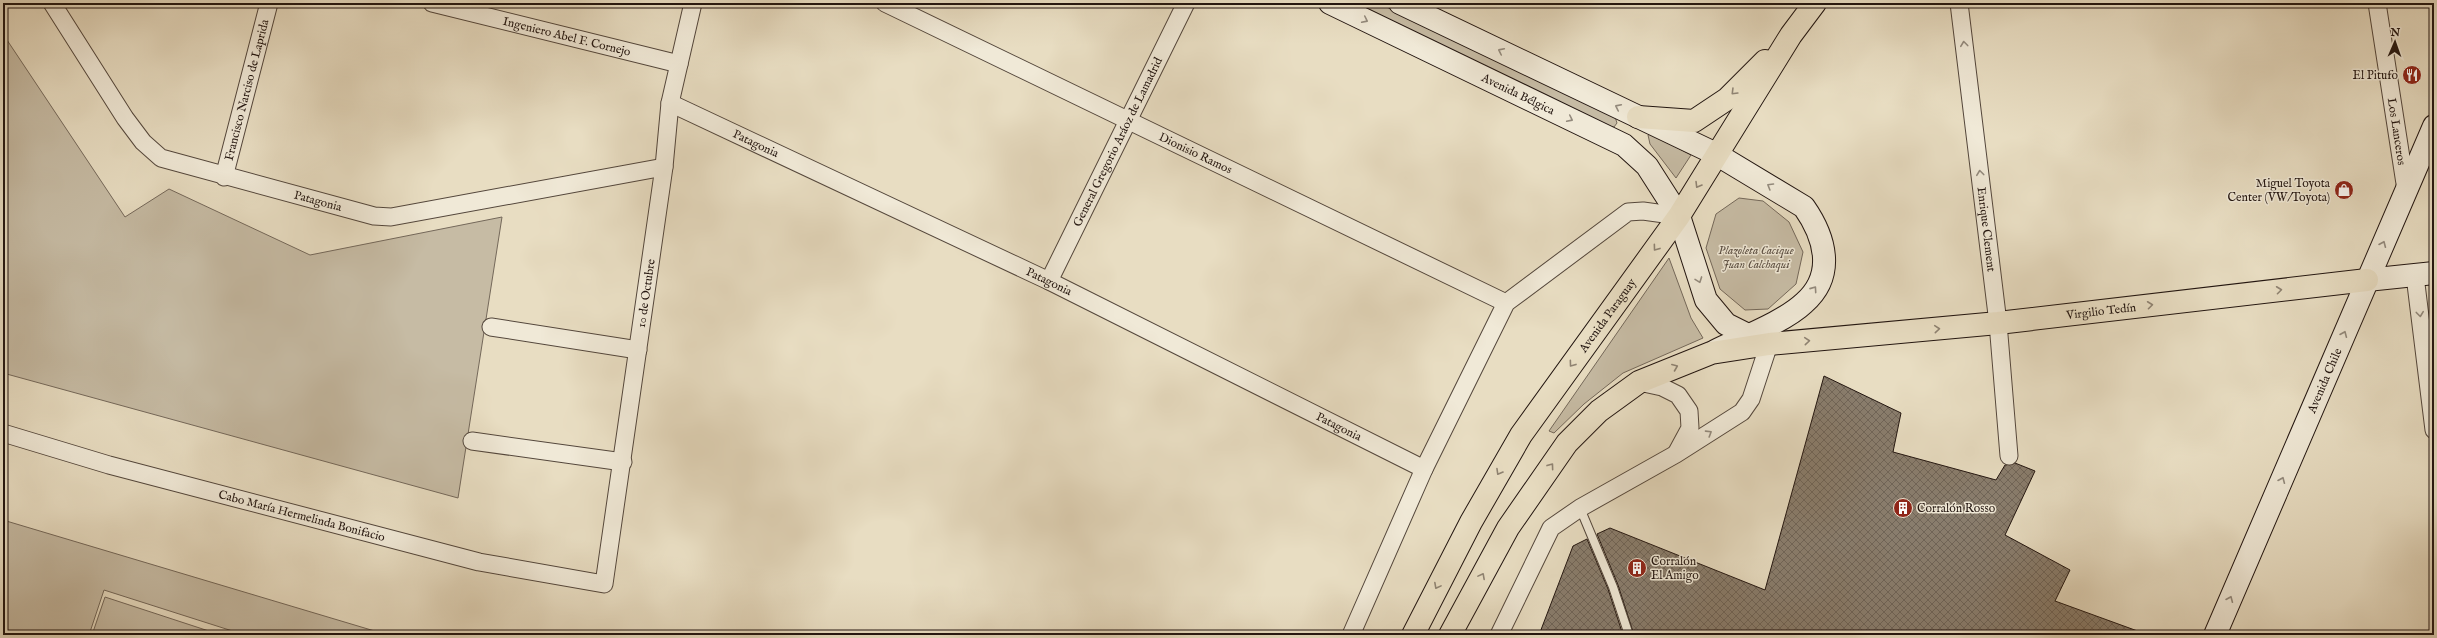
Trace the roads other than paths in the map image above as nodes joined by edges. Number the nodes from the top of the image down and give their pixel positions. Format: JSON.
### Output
{"nodes":[{"id":1,"x":52,"y":3,"type":"edge"},
{"id":2,"x":269,"y":3,"type":"edge"},
{"id":3,"x":432,"y":3,"type":"edge"},
{"id":4,"x":693,"y":3,"type":"edge"},
{"id":5,"x":885,"y":3,"type":"edge"},
{"id":6,"x":1186,"y":3,"type":"edge"},
{"id":7,"x":1330,"y":3,"type":"edge"},
{"id":8,"x":1400,"y":3,"type":"edge"},
{"id":9,"x":1815,"y":3,"type":"edge"},
{"id":10,"x":1959,"y":3,"type":"edge"},
{"id":11,"x":2377,"y":3,"type":"edge"},
{"id":12,"x":1791,"y":35,"type":"junction"},
{"id":13,"x":679,"y":64,"type":"junction"},
{"id":14,"x":670,"y":104,"type":"junction"},
{"id":15,"x":1638,"y":117,"type":"junction"},
{"id":16,"x":1128,"y":122,"type":"junction"},
{"id":17,"x":2434,"y":126,"type":"edge"},
{"id":18,"x":1716,"y":154,"type":"junction"},
{"id":19,"x":664,"y":167,"type":"junction"},
{"id":20,"x":224,"y":177,"type":"junction"},
{"id":21,"x":2406,"y":190,"type":"junction"},
{"id":22,"x":1679,"y":216,"type":"junction"},
{"id":23,"x":2424,"y":274,"type":"edge"},
{"id":24,"x":2367,"y":280,"type":"junction"},
{"id":25,"x":1049,"y":281,"type":"junction"},
{"id":26,"x":1506,"y":303,"type":"junction"},
{"id":27,"x":1998,"y":323,"type":"junction"},
{"id":28,"x":491,"y":327,"type":"dead end"},
{"id":29,"x":1747,"y":335,"type":"junction"},
{"id":30,"x":1768,"y":344,"type":"junction"},
{"id":31,"x":638,"y":350,"type":"junction"},
{"id":32,"x":1711,"y":353,"type":"junction"},
{"id":33,"x":1639,"y":382,"type":"junction"},
{"id":34,"x":2434,"y":430,"type":"edge"},
{"id":35,"x":3,"y":433,"type":"edge"},
{"id":36,"x":472,"y":441,"type":"dead end"},
{"id":37,"x":1676,"y":454,"type":"junction"},
{"id":38,"x":2009,"y":456,"type":"dead end"},
{"id":39,"x":623,"y":462,"type":"junction"},
{"id":40,"x":1424,"y":469,"type":"junction"},
{"id":41,"x":1580,"y":508,"type":"junction"},
{"id":42,"x":604,"y":584,"type":"joint"},
{"id":43,"x":1351,"y":635,"type":"edge"},
{"id":44,"x":1413,"y":635,"type":"edge"},
{"id":45,"x":1450,"y":635,"type":"edge"},
{"id":46,"x":1499,"y":635,"type":"edge"},
{"id":47,"x":1629,"y":635,"type":"edge"},
{"id":48,"x":2215,"y":635,"type":"edge"}],
"edges":[{"from":1,"to":20,"type":"street","name":"Patagonia"},
{"from":2,"to":20,"type":"street","name":"Francisco Narciso de Laprida"},
{"from":3,"to":13,"type":"street","name":"Ingeniero Abel F. Cornejo"},
{"from":4,"to":13,"type":"street","name":"10 de Octubre"},
{"from":5,"to":16,"type":"street","name":"Dionisio Ramos"},
{"from":6,"to":16,"type":"street","name":"General Gregorio Aráoz de Lamadrid"},
{"from":7,"to":22,"type":"main road","name":"Avenida Bélgica","one_way":true},
{"from":15,"to":8,"type":"main road","one_way":true},
{"from":9,"to":12,"type":"main road","name":"Avenida Paraguay"},
{"from":27,"to":10,"type":"street","name":"Enrique Clement","one_way":true},
{"from":11,"to":21,"type":"street","name":"Los Lanceros"},
{"from":12,"to":15,"type":"main road","one_way":true},
{"from":12,"to":18,"type":"main road","name":"Avenida Paraguay"},
{"from":13,"to":14,"type":"street","name":"10 de Octubre"},
{"from":14,"to":19,"type":"street","name":"10 de Octubre"},
{"from":14,"to":25,"type":"street","name":"Patagonia"},
{"from":15,"to":18,"type":"main road"},
{"from":16,"to":25,"type":"street","name":"General Gregorio Aráoz de Lamadrid"},
{"from":16,"to":26,"type":"street","name":"Dionisio Ramos"},
{"from":17,"to":21,"type":"main road","name":"Avenida Chile"},
{"from":18,"to":22,"type":"main road","name":"Avenida Paraguay","one_way":true},
{"from":29,"to":18,"type":"main road","one_way":true},
{"from":19,"to":20,"type":"street","name":"Patagonia"},
{"from":19,"to":31,"type":"street","name":"10 de Octubre"},
{"from":24,"to":21,"type":"main road","name":"Avenida Chile","one_way":true},
{"from":22,"to":26,"type":"street"},
{"from":22,"to":29,"type":"main road","name":"Avenida Bélgica","one_way":true},
{"from":22,"to":44,"type":"main road","name":"Avenida Paraguay","one_way":true},
{"from":23,"to":24,"type":"main road","name":"Virgilio Tedín"},
{"from":23,"to":34,"type":"street","one_way":true},
{"from":27,"to":24,"type":"main road","name":"Virgilio Tedín","one_way":true},
{"from":48,"to":24,"type":"main road","name":"Avenida Chile","one_way":true},
{"from":25,"to":40,"type":"street","name":"Patagonia"},
{"from":26,"to":40,"type":"street"},
{"from":30,"to":27,"type":"main road","name":"Virgilio Tedín","one_way":true},
{"from":27,"to":38,"type":"street","name":"Enrique Clement"},
{"from":28,"to":31,"type":"street"},
{"from":29,"to":30,"type":"main road","name":"Avenida Bélgica"},
{"from":29,"to":32,"type":"main road"},
{"from":30,"to":32,"type":"main road"},
{"from":37,"to":30,"type":"street","one_way":true},
{"from":31,"to":39,"type":"street","name":"10 de Octubre"},
{"from":33,"to":32,"type":"main road","one_way":true},
{"from":33,"to":37,"type":"street"},
{"from":45,"to":33,"type":"main road","one_way":true},
{"from":35,"to":42,"type":"street","name":"Cabo María Hermelinda Bonifacio"},
{"from":36,"to":39,"type":"street"},
{"from":37,"to":41,"type":"street"},
{"from":39,"to":42,"type":"street","name":"10 de Octubre"},
{"from":40,"to":43,"type":"street"},
{"from":41,"to":46,"type":"street"},
{"from":41,"to":47,"type":"lane"}]}
